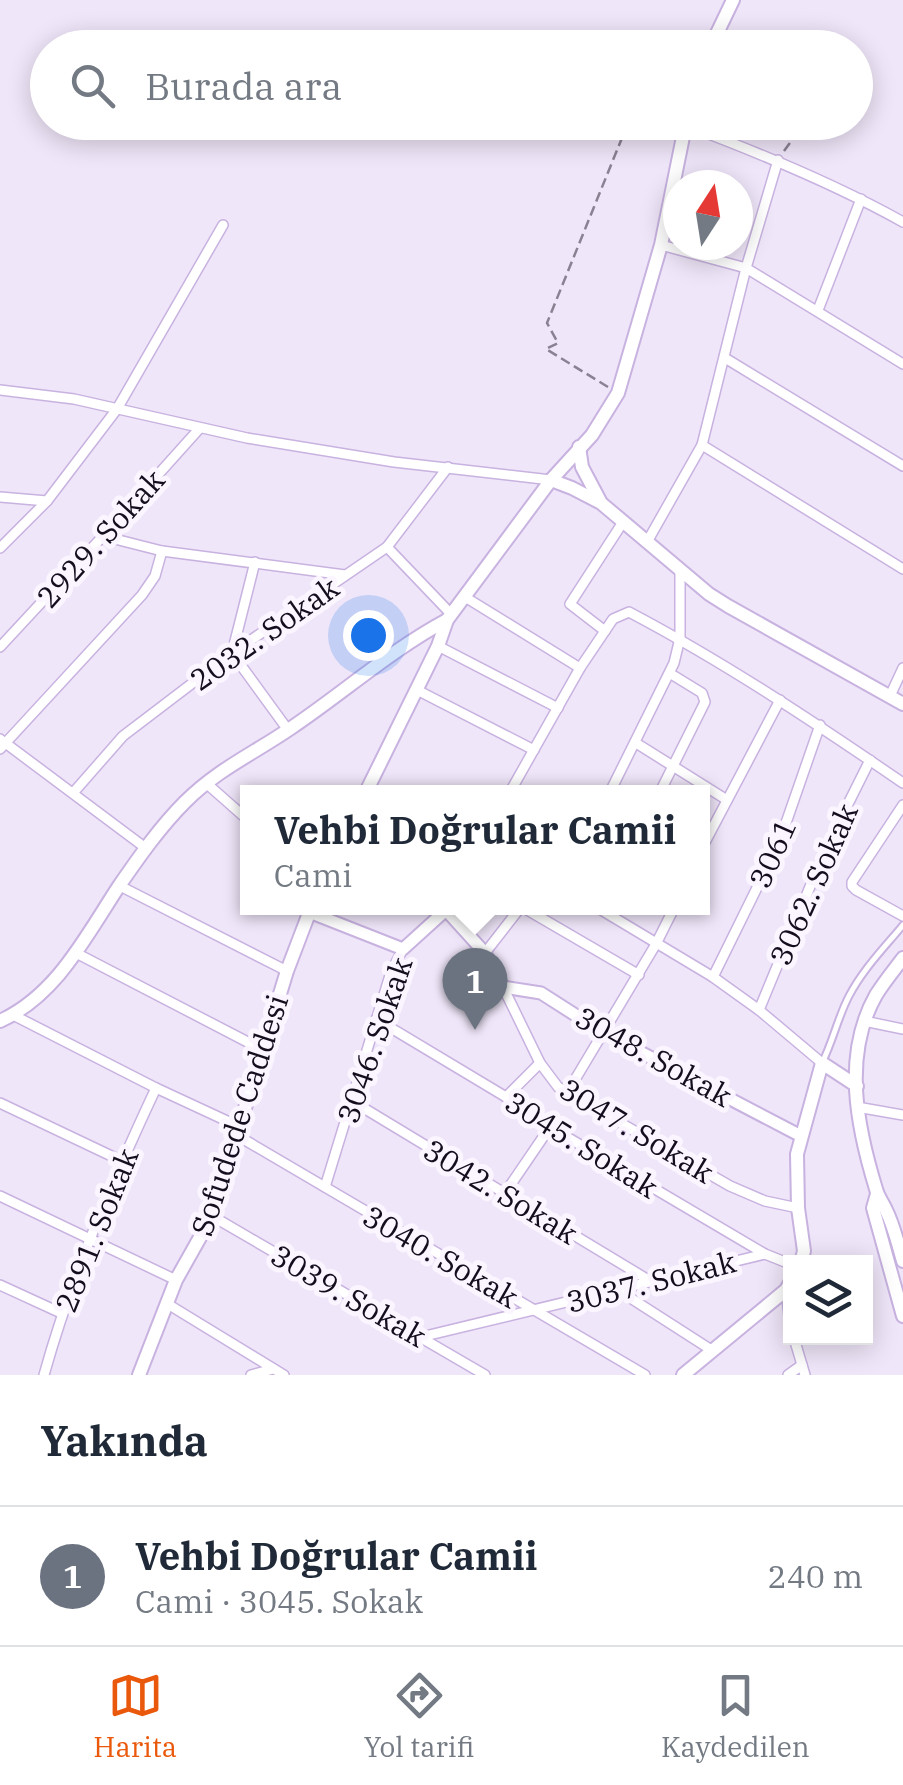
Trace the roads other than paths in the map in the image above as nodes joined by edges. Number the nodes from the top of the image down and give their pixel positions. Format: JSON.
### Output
{"nodes":[{"id":1,"x":733,"y":0,"type":"edge"},
{"id":2,"x":719,"y":30,"type":"edge"},
{"id":3,"x":683,"y":140,"type":"edge"},
{"id":4,"x":727,"y":140,"type":"edge"},
{"id":5,"x":778,"y":160,"type":"junction"},
{"id":6,"x":861,"y":199,"type":"junction"},
{"id":7,"x":903,"y":222,"type":"edge"},
{"id":8,"x":224,"y":225,"type":"dead end"},
{"id":9,"x":661,"y":245,"type":"junction"},
{"id":10,"x":746,"y":268,"type":"junction"},
{"id":11,"x":818,"y":310,"type":"junction"},
{"id":12,"x":725,"y":358,"type":"junction"},
{"id":13,"x":903,"y":362,"type":"edge"},
{"id":14,"x":0,"y":390,"type":"edge"},
{"id":15,"x":117,"y":410,"type":"junction"},
{"id":16,"x":199,"y":429,"type":"junction"},
{"id":17,"x":580,"y":446,"type":"junction"},
{"id":18,"x":702,"y":446,"type":"junction"},
{"id":19,"x":902,"y":463,"type":"edge"},
{"id":20,"x":448,"y":467,"type":"junction"},
{"id":21,"x":551,"y":480,"type":"junction"},
{"id":22,"x":0,"y":497,"type":"edge"},
{"id":23,"x":46,"y":501,"type":"junction"},
{"id":24,"x":601,"y":503,"type":"junction"},
{"id":25,"x":623,"y":522,"type":"junction"},
{"id":26,"x":103,"y":536,"type":"junction"},
{"id":27,"x":646,"y":542,"type":"junction"},
{"id":28,"x":388,"y":547,"type":"junction"},
{"id":29,"x":0,"y":548,"type":"edge"},
{"id":30,"x":162,"y":551,"type":"junction"},
{"id":31,"x":255,"y":562,"type":"junction"},
{"id":32,"x":680,"y":569,"type":"junction"},
{"id":33,"x":903,"y":569,"type":"edge"},
{"id":34,"x":345,"y":575,"type":"junction"},
{"id":35,"x":465,"y":596,"type":"junction"},
{"id":36,"x":450,"y":618,"type":"junction"},
{"id":37,"x":605,"y":631,"type":"junction"},
{"id":38,"x":680,"y":638,"type":"junction"},
{"id":39,"x":438,"y":646,"type":"junction"},
{"id":40,"x":0,"y":647,"type":"edge"},
{"id":41,"x":232,"y":653,"type":"junction"},
{"id":42,"x":580,"y":668,"type":"junction"},
{"id":43,"x":903,"y":668,"type":"edge"},
{"id":44,"x":671,"y":674,"type":"junction"},
{"id":45,"x":418,"y":690,"type":"junction"},
{"id":46,"x":890,"y":696,"type":"junction"},
{"id":47,"x":780,"y":700,"type":"junction"},
{"id":48,"x":903,"y":704,"type":"edge"},
{"id":49,"x":558,"y":708,"type":"junction"},
{"id":50,"x":820,"y":725,"type":"junction"},
{"id":51,"x":288,"y":730,"type":"junction"},
{"id":52,"x":636,"y":743,"type":"junction"},
{"id":53,"x":2,"y":744,"type":"edge"},
{"id":54,"x":534,"y":750,"type":"junction"},
{"id":55,"x":870,"y":760,"type":"junction"},
{"id":56,"x":673,"y":766,"type":"junction"},
{"id":57,"x":206,"y":783,"type":"junction"},
{"id":58,"x":903,"y":783,"type":"edge"},
{"id":59,"x":371,"y":785,"type":"edge"},
{"id":60,"x":514,"y":785,"type":"edge"},
{"id":61,"x":614,"y":785,"type":"edge"},
{"id":62,"x":664,"y":785,"type":"edge"},
{"id":63,"x":703,"y":785,"type":"edge"},
{"id":64,"x":710,"y":789,"type":"edge"},
{"id":65,"x":74,"y":793,"type":"junction"},
{"id":66,"x":727,"y":800,"type":"junction"},
{"id":67,"x":903,"y":805,"type":"edge"},
{"id":68,"x":240,"y":813,"type":"edge"},
{"id":69,"x":710,"y":833,"type":"edge"},
{"id":70,"x":147,"y":849,"type":"junction"},
{"id":71,"x":120,"y":886,"type":"junction"},
{"id":72,"x":308,"y":915,"type":"edge"},
{"id":73,"x":322,"y":915,"type":"edge"},
{"id":74,"x":440,"y":915,"type":"edge"},
{"id":75,"x":452,"y":915,"type":"edge"},
{"id":76,"x":516,"y":915,"type":"edge"},
{"id":77,"x":534,"y":915,"type":"edge"},
{"id":78,"x":612,"y":915,"type":"edge"},
{"id":79,"x":670,"y":915,"type":"edge"},
{"id":80,"x":903,"y":916,"type":"edge"},
{"id":81,"x":903,"y":924,"type":"edge"},
{"id":82,"x":656,"y":944,"type":"junction"},
{"id":83,"x":404,"y":948,"type":"junction"},
{"id":84,"x":76,"y":953,"type":"junction"},
{"id":85,"x":485,"y":953,"type":"junction"},
{"id":86,"x":903,"y":958,"type":"edge"},
{"id":87,"x":287,"y":972,"type":"junction"},
{"id":88,"x":639,"y":975,"type":"junction"},
{"id":89,"x":713,"y":978,"type":"junction"},
{"id":90,"x":504,"y":987,"type":"junction"},
{"id":91,"x":759,"y":1010,"type":"junction"},
{"id":92,"x":6,"y":1018,"type":"edge"},
{"id":93,"x":376,"y":1019,"type":"junction"},
{"id":94,"x":864,"y":1022,"type":"junction"},
{"id":95,"x":903,"y":1029,"type":"edge"},
{"id":96,"x":602,"y":1032,"type":"junction"},
{"id":97,"x":262,"y":1050,"type":"junction"},
{"id":98,"x":540,"y":1062,"type":"junction"},
{"id":99,"x":822,"y":1063,"type":"junction"},
{"id":100,"x":856,"y":1086,"type":"junction"},
{"id":101,"x":156,"y":1088,"type":"junction"},
{"id":102,"x":567,"y":1093,"type":"junction"},
{"id":103,"x":506,"y":1097,"type":"junction"},
{"id":104,"x":352,"y":1100,"type":"junction"},
{"id":105,"x":0,"y":1102,"type":"edge"},
{"id":106,"x":856,"y":1107,"type":"junction"},
{"id":107,"x":903,"y":1115,"type":"edge"},
{"id":108,"x":550,"y":1127,"type":"junction"},
{"id":109,"x":239,"y":1132,"type":"junction"},
{"id":110,"x":801,"y":1136,"type":"junction"},
{"id":111,"x":122,"y":1161,"type":"junction"},
{"id":112,"x":325,"y":1188,"type":"junction"},
{"id":113,"x":505,"y":1193,"type":"junction"},
{"id":114,"x":877,"y":1194,"type":"junction"},
{"id":115,"x":0,"y":1196,"type":"edge"},
{"id":116,"x":798,"y":1208,"type":"junction"},
{"id":117,"x":212,"y":1216,"type":"junction"},
{"id":118,"x":899,"y":1229,"type":"edge"},
{"id":119,"x":89,"y":1238,"type":"junction"},
{"id":120,"x":765,"y":1254,"type":"junction"},
{"id":121,"x":803,"y":1255,"type":"edge"},
{"id":122,"x":783,"y":1261,"type":"edge"},
{"id":123,"x":903,"y":1261,"type":"edge"},
{"id":124,"x":176,"y":1280,"type":"junction"},
{"id":125,"x":650,"y":1282,"type":"junction"},
{"id":126,"x":0,"y":1285,"type":"edge"},
{"id":127,"x":618,"y":1290,"type":"junction"},
{"id":128,"x":783,"y":1291,"type":"edge"},
{"id":129,"x":166,"y":1303,"type":"junction"},
{"id":130,"x":534,"y":1310,"type":"junction"},
{"id":131,"x":61,"y":1314,"type":"junction"},
{"id":132,"x":903,"y":1316,"type":"edge"},
{"id":133,"x":421,"y":1338,"type":"junction"},
{"id":134,"x":796,"y":1345,"type":"edge"},
{"id":135,"x":713,"y":1352,"type":"junction"},
{"id":136,"x":274,"y":1369,"type":"junction"},
{"id":137,"x":804,"y":1370,"type":"edge"},
{"id":138,"x":44,"y":1375,"type":"edge"},
{"id":139,"x":139,"y":1375,"type":"edge"},
{"id":140,"x":251,"y":1375,"type":"edge"},
{"id":141,"x":284,"y":1375,"type":"edge"},
{"id":142,"x":482,"y":1375,"type":"edge"},
{"id":143,"x":645,"y":1375,"type":"edge"},
{"id":144,"x":683,"y":1375,"type":"edge"},
{"id":145,"x":788,"y":1375,"type":"edge"}],
"edges":[{"from":1,"to":2,"type":"main road"},
{"from":3,"to":9,"type":"main road"},
{"from":4,"to":5,"type":"street"},
{"from":5,"to":6,"type":"street"},
{"from":5,"to":10,"type":"street"},
{"from":6,"to":7,"type":"street"},
{"from":6,"to":11,"type":"street"},
{"from":8,"to":15,"type":"street"},
{"from":9,"to":10,"type":"street"},
{"from":9,"to":17,"type":"main road"},
{"from":10,"to":11,"type":"street"},
{"from":10,"to":12,"type":"street"},
{"from":11,"to":13,"type":"street"},
{"from":12,"to":18,"type":"street"},
{"from":12,"to":19,"type":"street"},
{"from":14,"to":15,"type":"street"},
{"from":15,"to":16,"type":"street"},
{"from":15,"to":23,"type":"street"},
{"from":16,"to":20,"type":"street"},
{"from":16,"to":26,"type":"street","name":"2929. Sokak"},
{"from":17,"to":21,"type":"main road"},
{"from":17,"to":24,"type":"main road"},
{"from":18,"to":27,"type":"street"},
{"from":18,"to":33,"type":"street"},
{"from":20,"to":21,"type":"street"},
{"from":20,"to":28,"type":"street","name":"2032. Sokak"},
{"from":21,"to":24,"type":"main road"},
{"from":21,"to":35,"type":"main road"},
{"from":22,"to":23,"type":"street"},
{"from":23,"to":29,"type":"street"},
{"from":24,"to":25,"type":"main road"},
{"from":25,"to":27,"type":"main road"},
{"from":25,"to":37,"type":"street"},
{"from":26,"to":30,"type":"street"},
{"from":26,"to":40,"type":"street","name":"2929. Sokak"},
{"from":27,"to":32,"type":"main road"},
{"from":28,"to":34,"type":"street","name":"2032. Sokak"},
{"from":28,"to":36,"type":"street"},
{"from":30,"to":31,"type":"street"},
{"from":30,"to":53,"type":"street"},
{"from":31,"to":34,"type":"street"},
{"from":31,"to":41,"type":"street"},
{"from":32,"to":38,"type":"street"},
{"from":32,"to":46,"type":"main road"},
{"from":34,"to":41,"type":"street","name":"2032. Sokak"},
{"from":35,"to":36,"type":"main road"},
{"from":35,"to":42,"type":"street"},
{"from":36,"to":39,"type":"main road"},
{"from":36,"to":51,"type":"main road"},
{"from":37,"to":38,"type":"street"},
{"from":37,"to":42,"type":"street"},
{"from":38,"to":44,"type":"street"},
{"from":38,"to":47,"type":"street"},
{"from":39,"to":45,"type":"main road"},
{"from":39,"to":49,"type":"street"},
{"from":41,"to":51,"type":"street"},
{"from":41,"to":65,"type":"street","name":"2032. Sokak"},
{"from":42,"to":49,"type":"street"},
{"from":43,"to":46,"type":"street"},
{"from":44,"to":52,"type":"street"},
{"from":44,"to":56,"type":"street"},
{"from":45,"to":54,"type":"street"},
{"from":45,"to":59,"type":"main road"},
{"from":46,"to":48,"type":"main road"},
{"from":47,"to":50,"type":"street"},
{"from":47,"to":66,"type":"street"},
{"from":49,"to":54,"type":"street"},
{"from":50,"to":55,"type":"street"},
{"from":50,"to":89,"type":"street","name":"3061"},
{"from":51,"to":57,"type":"main road"},
{"from":52,"to":56,"type":"street"},
{"from":52,"to":61,"type":"street"},
{"from":53,"to":65,"type":"street"},
{"from":54,"to":60,"type":"street"},
{"from":55,"to":58,"type":"street"},
{"from":55,"to":91,"type":"street","name":"3062. Sokak"},
{"from":56,"to":62,"type":"street"},
{"from":56,"to":63,"type":"street"},
{"from":57,"to":68,"type":"street"},
{"from":57,"to":70,"type":"main road"},
{"from":64,"to":66,"type":"street"},
{"from":65,"to":70,"type":"street"},
{"from":66,"to":69,"type":"street"},
{"from":67,"to":80,"type":"street","name":"3062. Sokak"},
{"from":70,"to":71,"type":"main road"},
{"from":71,"to":84,"type":"main road"},
{"from":71,"to":87,"type":"street"},
{"from":72,"to":87,"type":"main road","name":"Sofudede Caddesi"},
{"from":73,"to":83,"type":"street"},
{"from":74,"to":83,"type":"street","name":"3046. Sokak"},
{"from":75,"to":85,"type":"street","name":"3047. Sokak"},
{"from":76,"to":85,"type":"street"},
{"from":77,"to":88,"type":"street"},
{"from":78,"to":82,"type":"street"},
{"from":79,"to":82,"type":"street"},
{"from":81,"to":99,"type":"lane"},
{"from":82,"to":88,"type":"street"},
{"from":82,"to":89,"type":"street"},
{"from":83,"to":93,"type":"street","name":"3046. Sokak"},
{"from":84,"to":92,"type":"main road"},
{"from":84,"to":97,"type":"street"},
{"from":85,"to":90,"type":"street","name":"3047. Sokak"},
{"from":86,"to":94,"type":"main road"},
{"from":87,"to":97,"type":"main road","name":"Sofudede Caddesi"},
{"from":88,"to":96,"type":"street"},
{"from":89,"to":91,"type":"street"},
{"from":90,"to":96,"type":"street","name":"3048. Sokak"},
{"from":90,"to":98,"type":"street","name":"3047. Sokak"},
{"from":91,"to":99,"type":"street"},
{"from":92,"to":101,"type":"street","name":"3040. Sokak"},
{"from":93,"to":103,"type":"street","name":"3045. Sokak"},
{"from":93,"to":104,"type":"street","name":"3046. Sokak"},
{"from":94,"to":95,"type":"street"},
{"from":94,"to":100,"type":"main road"},
{"from":96,"to":102,"type":"street"},
{"from":96,"to":110,"type":"street","name":"3048. Sokak"},
{"from":97,"to":109,"type":"main road","name":"Sofudede Caddesi"},
{"from":98,"to":102,"type":"street","name":"3047. Sokak"},
{"from":98,"to":103,"type":"street"},
{"from":99,"to":100,"type":"main road"},
{"from":99,"to":110,"type":"main road"},
{"from":100,"to":106,"type":"main road"},
{"from":101,"to":109,"type":"street","name":"3040. Sokak"},
{"from":101,"to":111,"type":"street","name":"2891. Sokak"},
{"from":102,"to":116,"type":"street","name":"3047. Sokak"},
{"from":103,"to":108,"type":"street","name":"3045. Sokak"},
{"from":104,"to":112,"type":"street","name":"3046. Sokak"},
{"from":104,"to":113,"type":"street","name":"3042. Sokak"},
{"from":105,"to":111,"type":"street"},
{"from":106,"to":107,"type":"street"},
{"from":106,"to":114,"type":"main road"},
{"from":108,"to":113,"type":"street"},
{"from":108,"to":120,"type":"street","name":"3045. Sokak"},
{"from":109,"to":112,"type":"street","name":"3040. Sokak"},
{"from":109,"to":117,"type":"main road","name":"Sofudede Caddesi"},
{"from":110,"to":116,"type":"main road"},
{"from":111,"to":119,"type":"street","name":"2891. Sokak"},
{"from":112,"to":130,"type":"street","name":"3040. Sokak"},
{"from":113,"to":125,"type":"street","name":"3042. Sokak"},
{"from":114,"to":118,"type":"main road"},
{"from":114,"to":132,"type":"main road"},
{"from":115,"to":119,"type":"street"},
{"from":116,"to":121,"type":"main road"},
{"from":117,"to":124,"type":"main road","name":"Sofudede Caddesi"},
{"from":117,"to":133,"type":"street","name":"3039. Sokak"},
{"from":118,"to":123,"type":"main road"},
{"from":119,"to":124,"type":"street"},
{"from":119,"to":131,"type":"street","name":"2891. Sokak"},
{"from":120,"to":122,"type":"street","name":"3045. Sokak"},
{"from":120,"to":125,"type":"street","name":"3037. Sokak"},
{"from":124,"to":129,"type":"main road","name":"Sofudede Caddesi"},
{"from":125,"to":127,"type":"street","name":"3037. Sokak"},
{"from":126,"to":131,"type":"street"},
{"from":127,"to":130,"type":"street","name":"3037. Sokak"},
{"from":127,"to":135,"type":"street"},
{"from":128,"to":135,"type":"main road"},
{"from":129,"to":136,"type":"street"},
{"from":129,"to":139,"type":"main road","name":"Sofudede Caddesi"},
{"from":130,"to":133,"type":"street","name":"3037. Sokak"},
{"from":130,"to":143,"type":"street","name":"3040. Sokak"},
{"from":131,"to":138,"type":"street","name":"2891. Sokak"},
{"from":133,"to":142,"type":"street","name":"3039. Sokak"},
{"from":134,"to":137,"type":"street"},
{"from":135,"to":144,"type":"main road"},
{"from":136,"to":140,"type":"street"},
{"from":136,"to":141,"type":"street"},
{"from":137,"to":145,"type":"street"}]}
